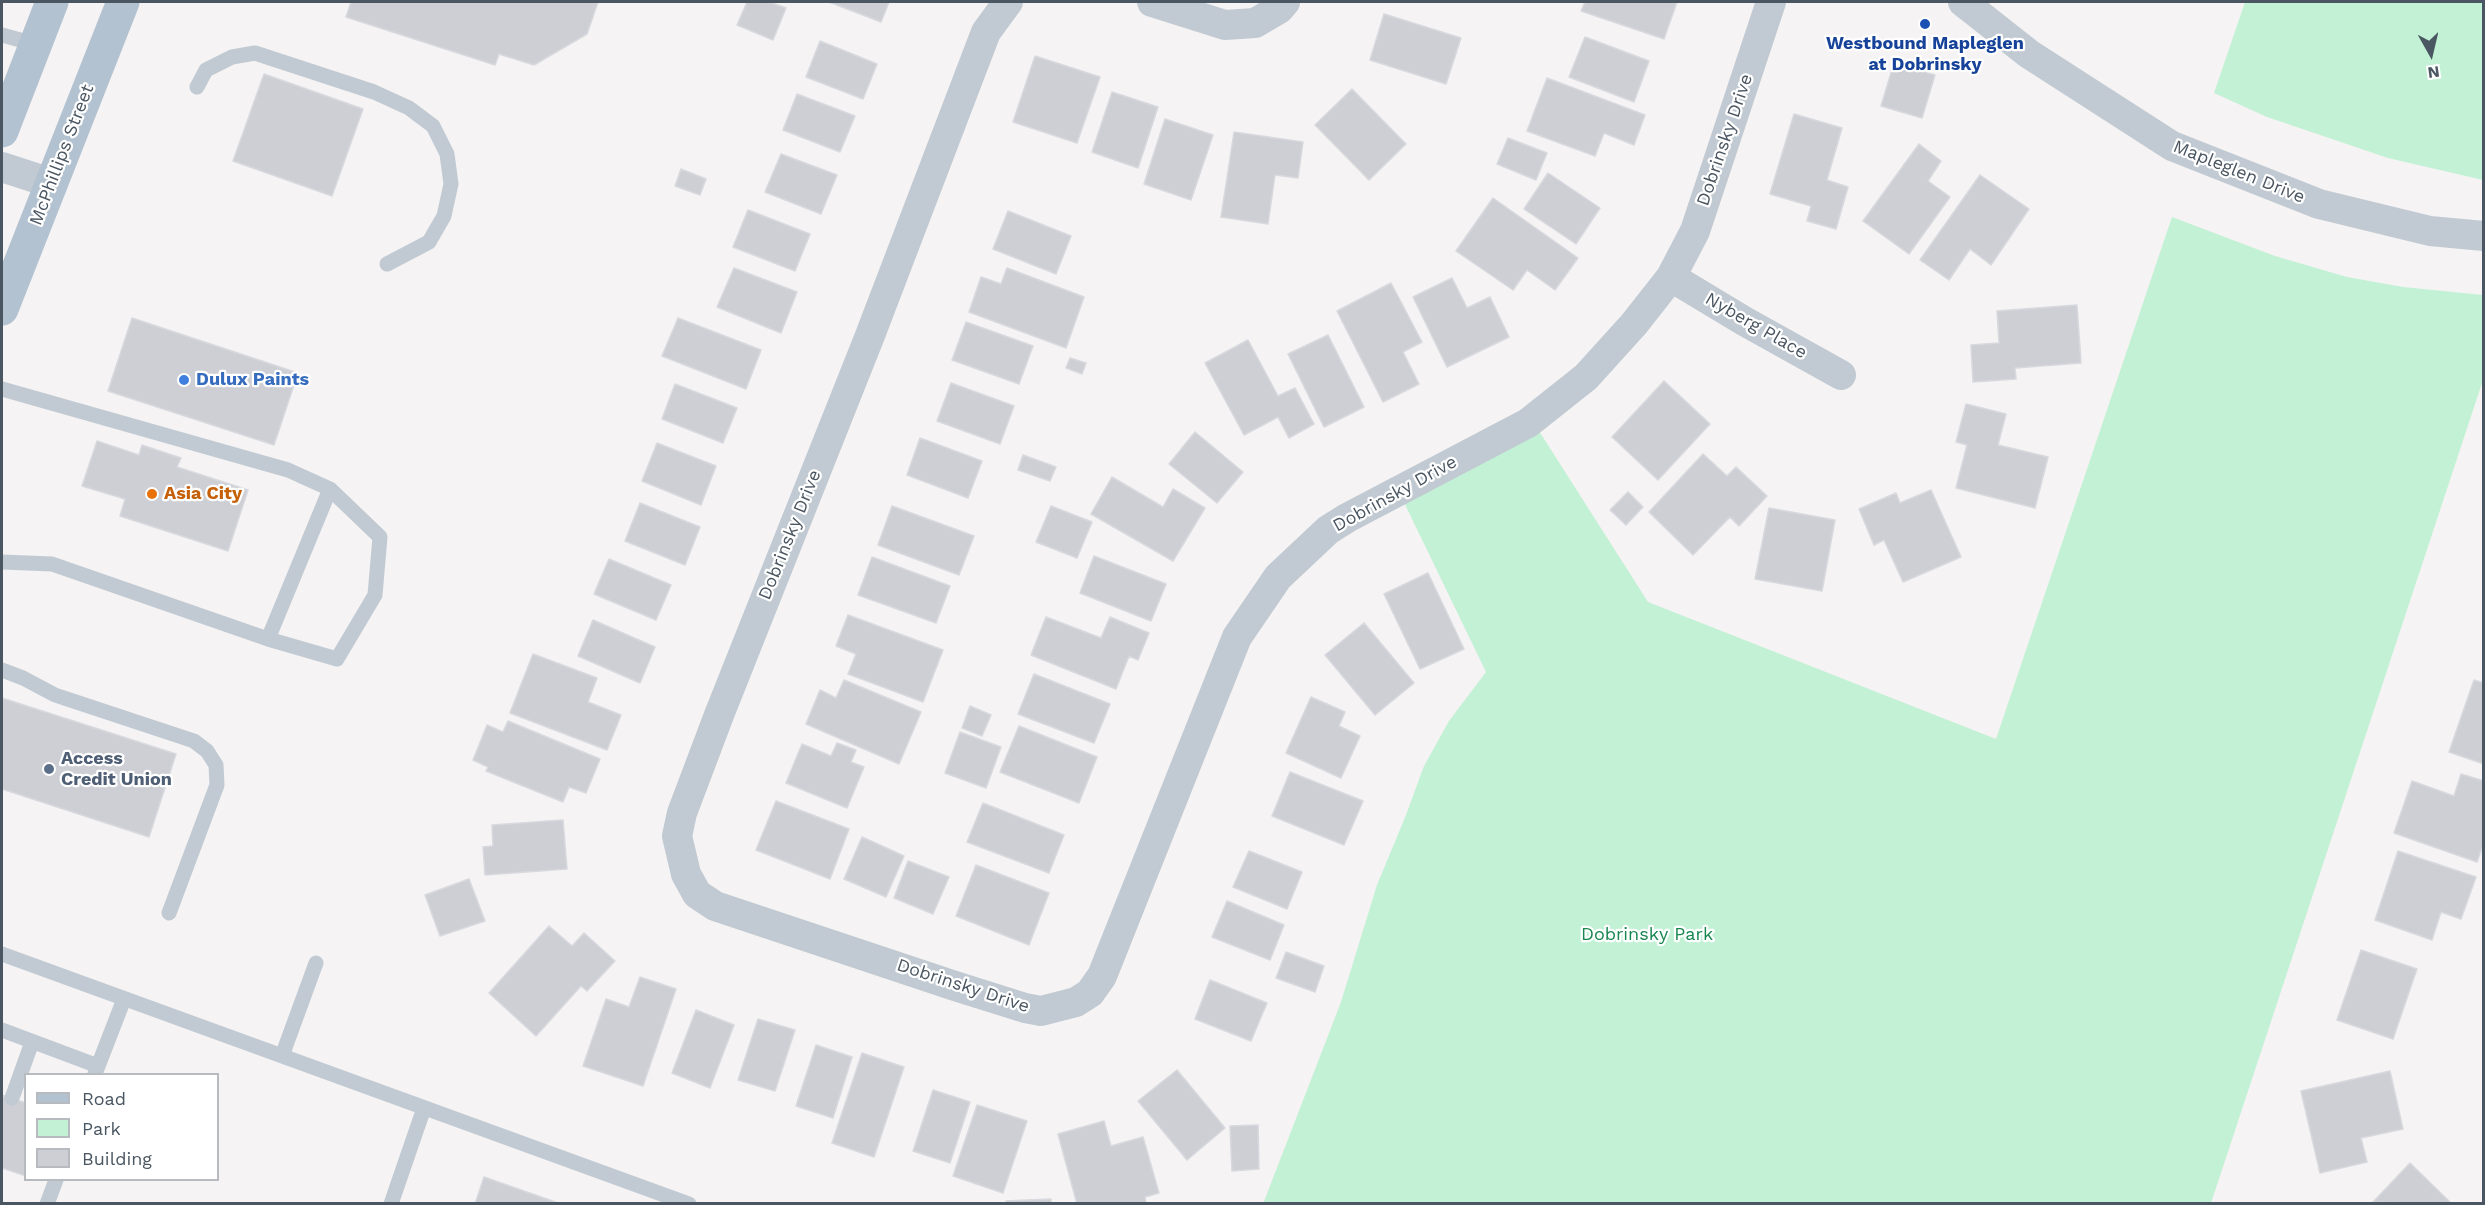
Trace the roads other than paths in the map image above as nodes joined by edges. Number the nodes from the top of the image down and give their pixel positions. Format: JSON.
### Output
{"nodes":[{"id":1,"x":52,"y":2,"type":"edge"},
{"id":2,"x":123,"y":2,"type":"edge"},
{"id":3,"x":1008,"y":2,"type":"edge"},
{"id":4,"x":1152,"y":2,"type":"edge"},
{"id":5,"x":1285,"y":2,"type":"edge"},
{"id":6,"x":1771,"y":2,"type":"edge"},
{"id":7,"x":1964,"y":2,"type":"edge"},
{"id":8,"x":2,"y":35,"type":"edge"},
{"id":9,"x":35,"y":44,"type":"junction"},
{"id":10,"x":197,"y":87,"type":"dead end"},
{"id":11,"x":2,"y":131,"type":"edge"},
{"id":12,"x":2,"y":167,"type":"edge"},
{"id":13,"x":51,"y":183,"type":"junction"},
{"id":14,"x":2484,"y":236,"type":"edge"},
{"id":15,"x":387,"y":264,"type":"dead end"},
{"id":16,"x":9,"y":268,"type":"edge"},
{"id":17,"x":1671,"y":277,"type":"junction"},
{"id":18,"x":2,"y":309,"type":"edge"},
{"id":19,"x":1841,"y":375,"type":"dead end"},
{"id":20,"x":2,"y":389,"type":"edge"},
{"id":21,"x":330,"y":489,"type":"junction"},
{"id":22,"x":2,"y":562,"type":"edge"},
{"id":23,"x":268,"y":639,"type":"junction"},
{"id":24,"x":2,"y":670,"type":"edge"},
{"id":25,"x":169,"y":913,"type":"dead end"},
{"id":26,"x":2,"y":954,"type":"edge"},
{"id":27,"x":316,"y":963,"type":"dead end"},
{"id":28,"x":124,"y":999,"type":"junction"},
{"id":29,"x":2,"y":1030,"type":"edge"},
{"id":30,"x":32,"y":1041,"type":"junction"},
{"id":31,"x":282,"y":1056,"type":"junction"},
{"id":32,"x":97,"y":1070,"type":"edge"},
{"id":33,"x":12,"y":1098,"type":"dead end"},
{"id":34,"x":424,"y":1108,"type":"junction"},
{"id":35,"x":55,"y":1181,"type":"edge"},
{"id":36,"x":47,"y":1203,"type":"edge"},
{"id":37,"x":391,"y":1203,"type":"edge"},
{"id":38,"x":689,"y":1203,"type":"edge"}],
"edges":[{"from":1,"to":9,"type":"main road"},
{"from":2,"to":13,"type":"main road","name":"McPhillips Street"},
{"from":3,"to":17,"type":"street","name":"Dobrinsky Drive"},
{"from":4,"to":5,"type":"street"},
{"from":6,"to":17,"type":"street","name":"Dobrinsky Drive"},
{"from":7,"to":14,"type":"street","name":"Mapleglen Drive"},
{"from":8,"to":9,"type":"lane"},
{"from":9,"to":11,"type":"main road"},
{"from":10,"to":15,"type":"lane"},
{"from":12,"to":13,"type":"street"},
{"from":13,"to":16,"type":"main road","name":"McPhillips Street"},
{"from":16,"to":18,"type":"main road","name":"McPhillips Street"},
{"from":17,"to":19,"type":"street","name":"Nyberg Place"},
{"from":20,"to":21,"type":"lane"},
{"from":21,"to":23,"type":"lane"},
{"from":21,"to":23,"type":"lane"},
{"from":22,"to":23,"type":"lane"},
{"from":24,"to":25,"type":"lane"},
{"from":26,"to":28,"type":"lane"},
{"from":27,"to":31,"type":"lane"},
{"from":28,"to":31,"type":"lane"},
{"from":28,"to":32,"type":"lane"},
{"from":29,"to":30,"type":"lane"},
{"from":30,"to":32,"type":"lane"},
{"from":30,"to":33,"type":"lane"},
{"from":31,"to":34,"type":"lane"},
{"from":34,"to":37,"type":"lane"},
{"from":34,"to":38,"type":"lane"},
{"from":35,"to":36,"type":"lane"}]}
